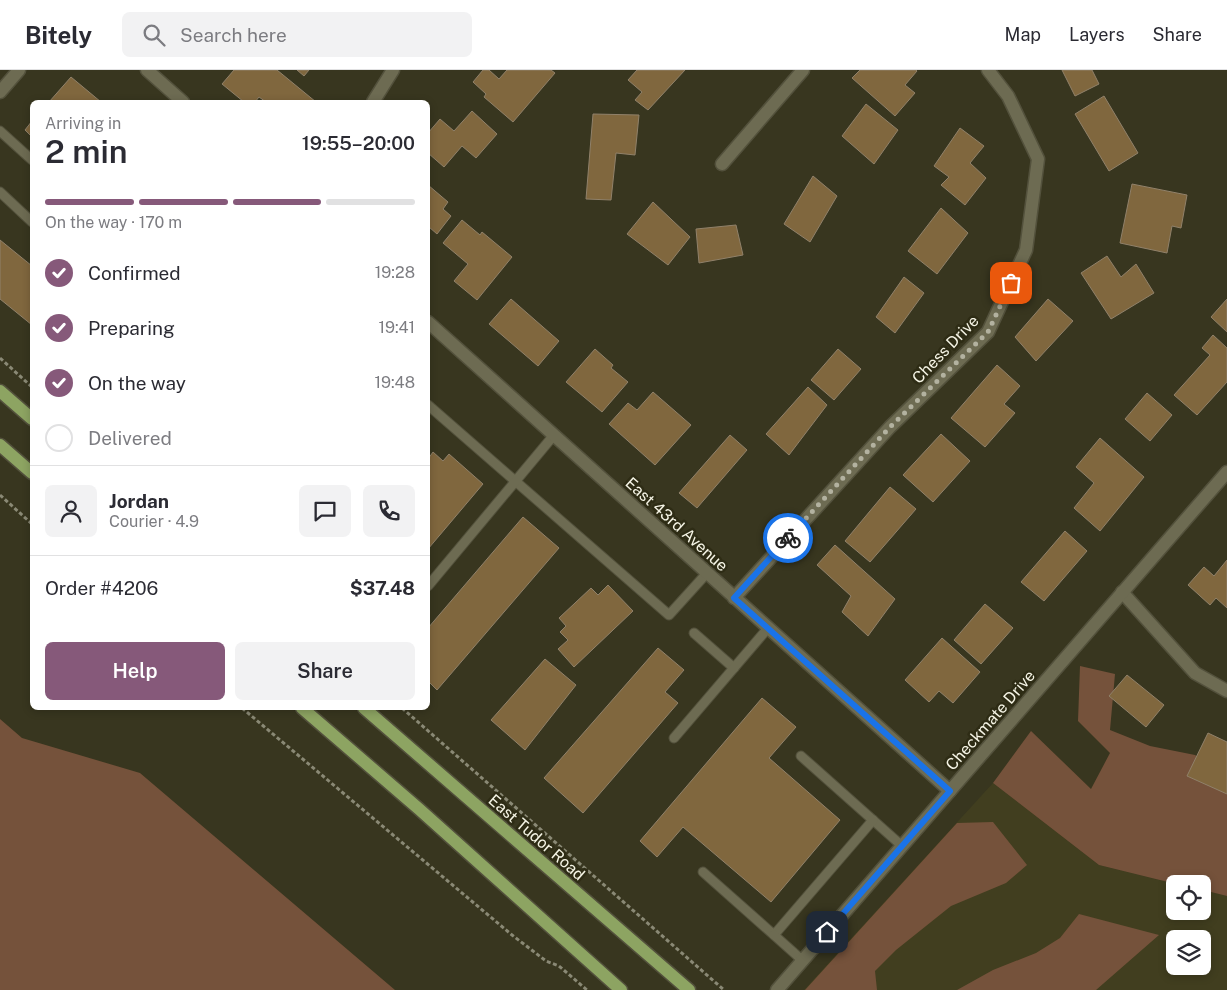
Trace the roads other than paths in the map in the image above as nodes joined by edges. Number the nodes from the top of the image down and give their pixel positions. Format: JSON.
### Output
{"nodes":[{"id":1,"x":19,"y":70,"type":"edge"},
{"id":2,"x":146,"y":70,"type":"edge"},
{"id":3,"x":393,"y":70,"type":"edge"},
{"id":4,"x":803,"y":70,"type":"edge"},
{"id":5,"x":988,"y":70,"type":"edge"},
{"id":6,"x":0,"y":92,"type":"edge"},
{"id":7,"x":181,"y":100,"type":"edge"},
{"id":8,"x":374,"y":100,"type":"edge"},
{"id":9,"x":0,"y":131,"type":"edge"},
{"id":10,"x":30,"y":158,"type":"edge"},
{"id":11,"x":722,"y":164,"type":"dead end"},
{"id":12,"x":0,"y":192,"type":"edge"},
{"id":13,"x":30,"y":220,"type":"edge"},
{"id":14,"x":430,"y":324,"type":"edge"},
{"id":15,"x":0,"y":391,"type":"edge"},
{"id":16,"x":430,"y":407,"type":"edge"},
{"id":17,"x":30,"y":417,"type":"edge"},
{"id":18,"x":554,"y":435,"type":"junction"},
{"id":19,"x":0,"y":445,"type":"edge"},
{"id":20,"x":30,"y":471,"type":"edge"},
{"id":21,"x":1227,"y":472,"type":"edge"},
{"id":22,"x":515,"y":481,"type":"junction"},
{"id":23,"x":707,"y":573,"type":"junction"},
{"id":24,"x":430,"y":584,"type":"edge"},
{"id":25,"x":1122,"y":592,"type":"junction"},
{"id":26,"x":734,"y":598,"type":"junction"},
{"id":27,"x":768,"y":628,"type":"junction"},
{"id":28,"x":694,"y":633,"type":"dead end"},
{"id":29,"x":734,"y":668,"type":"junction"},
{"id":30,"x":1227,"y":691,"type":"edge"},
{"id":31,"x":304,"y":710,"type":"edge"},
{"id":32,"x":366,"y":710,"type":"edge"},
{"id":33,"x":674,"y":738,"type":"dead end"},
{"id":34,"x":801,"y":756,"type":"dead end"},
{"id":35,"x":950,"y":791,"type":"junction"},
{"id":36,"x":873,"y":820,"type":"junction"},
{"id":37,"x":901,"y":845,"type":"junction"},
{"id":38,"x":703,"y":872,"type":"dead end"},
{"id":39,"x":774,"y":935,"type":"junction"},
{"id":40,"x":802,"y":960,"type":"junction"},
{"id":41,"x":621,"y":990,"type":"edge"},
{"id":42,"x":688,"y":990,"type":"edge"},
{"id":43,"x":777,"y":990,"type":"edge"}],
"edges":[{"from":1,"to":6,"type":"street"},
{"from":2,"to":7,"type":"street"},
{"from":3,"to":8,"type":"street"},
{"from":4,"to":11,"type":"street"},
{"from":5,"to":26,"type":"street","name":"Chess Drive"},
{"from":9,"to":10,"type":"lane"},
{"from":12,"to":13,"type":"lane"},
{"from":14,"to":18,"type":"street","name":"East 43rd Avenue"},
{"from":15,"to":17,"type":"main road"},
{"from":16,"to":22,"type":"lane"},
{"from":18,"to":22,"type":"lane"},
{"from":18,"to":23,"type":"street","name":"East 43rd Avenue"},
{"from":19,"to":20,"type":"main road"},
{"from":21,"to":25,"type":"street","name":"Checkmate Drive"},
{"from":22,"to":23,"type":"lane"},
{"from":22,"to":24,"type":"lane"},
{"from":23,"to":26,"type":"street","name":"East 43rd Avenue"},
{"from":25,"to":30,"type":"street"},
{"from":25,"to":35,"type":"street","name":"Checkmate Drive"},
{"from":26,"to":27,"type":"street","name":"East 43rd Avenue"},
{"from":27,"to":29,"type":"lane"},
{"from":27,"to":35,"type":"street","name":"East 43rd Avenue"},
{"from":28,"to":29,"type":"lane"},
{"from":29,"to":33,"type":"lane"},
{"from":31,"to":41,"type":"main road"},
{"from":32,"to":42,"type":"main road","name":"East Tudor Road"},
{"from":34,"to":36,"type":"lane"},
{"from":35,"to":37,"type":"street","name":"Checkmate Drive"},
{"from":36,"to":37,"type":"lane"},
{"from":36,"to":39,"type":"lane"},
{"from":37,"to":40,"type":"street","name":"Checkmate Drive"},
{"from":38,"to":39,"type":"lane"},
{"from":39,"to":40,"type":"lane"},
{"from":40,"to":43,"type":"street","name":"Checkmate Drive"}]}
